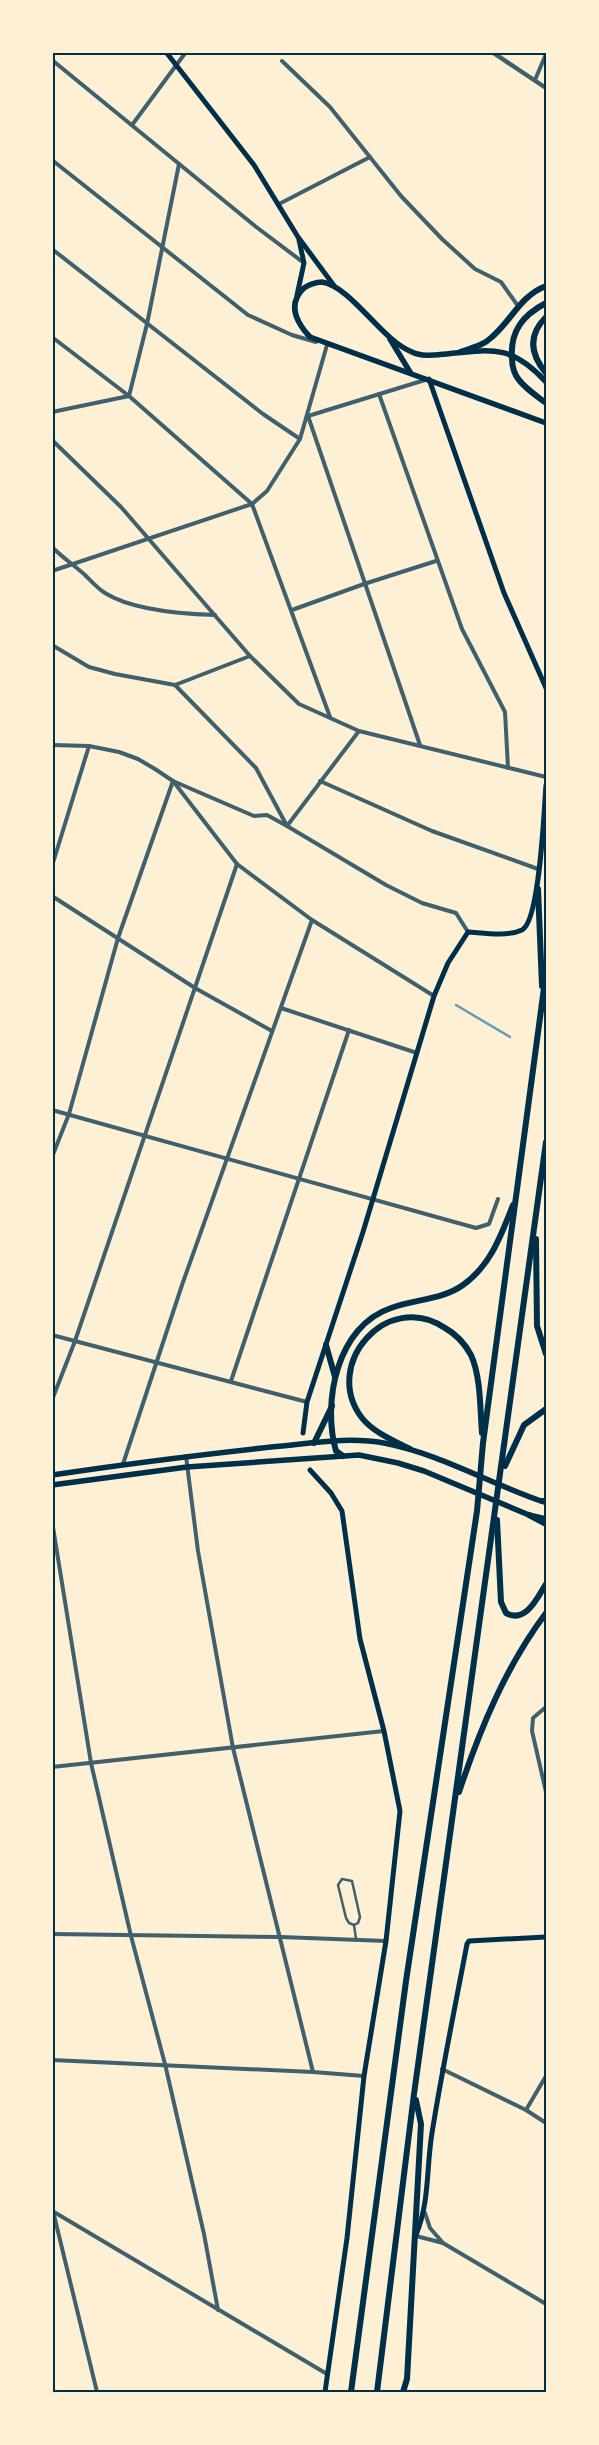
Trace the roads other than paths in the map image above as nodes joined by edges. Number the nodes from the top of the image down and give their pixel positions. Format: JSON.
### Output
{"nodes":[{"id":1,"x":166,"y":52,"type":"edge"},
{"id":2,"x":186,"y":52,"type":"edge"},
{"id":3,"x":492,"y":52,"type":"edge"},
{"id":4,"x":546,"y":54,"type":"edge"},
{"id":5,"x":52,"y":60,"type":"edge"},
{"id":6,"x":282,"y":61,"type":"dead end"},
{"id":7,"x":177,"y":66,"type":"junction"},
{"id":8,"x":535,"y":80,"type":"junction"},
{"id":9,"x":546,"y":88,"type":"edge"},
{"id":10,"x":132,"y":125,"type":"junction"},
{"id":11,"x":370,"y":156,"type":"junction"},
{"id":12,"x":52,"y":160,"type":"edge"},
{"id":13,"x":179,"y":164,"type":"junction"},
{"id":14,"x":278,"y":204,"type":"junction"},
{"id":15,"x":298,"y":238,"type":"junction"},
{"id":16,"x":161,"y":247,"type":"junction"},
{"id":17,"x":52,"y":250,"type":"edge"},
{"id":18,"x":304,"y":263,"type":"junction"},
{"id":19,"x":546,"y":287,"type":"edge"},
{"id":20,"x":337,"y":289,"type":"junction"},
{"id":21,"x":296,"y":296,"type":"junction"},
{"id":22,"x":546,"y":303,"type":"edge"},
{"id":23,"x":518,"y":306,"type":"junction"},
{"id":24,"x":546,"y":317,"type":"edge"},
{"id":25,"x":147,"y":324,"type":"junction"},
{"id":26,"x":52,"y":337,"type":"edge"},
{"id":27,"x":390,"y":338,"type":"junction"},
{"id":28,"x":329,"y":345,"type":"junction"},
{"id":29,"x":460,"y":352,"type":"junction"},
{"id":30,"x":410,"y":372,"type":"junction"},
{"id":31,"x":546,"y":373,"type":"edge"},
{"id":32,"x":429,"y":379,"type":"junction"},
{"id":33,"x":546,"y":382,"type":"edge"},
{"id":34,"x":379,"y":394,"type":"junction"},
{"id":35,"x":129,"y":396,"type":"junction"},
{"id":36,"x":546,"y":403,"type":"edge"},
{"id":37,"x":52,"y":412,"type":"edge"},
{"id":38,"x":308,"y":416,"type":"junction"},
{"id":39,"x":546,"y":423,"type":"edge"},
{"id":40,"x":300,"y":439,"type":"junction"},
{"id":41,"x":52,"y":440,"type":"edge"},
{"id":42,"x":252,"y":504,"type":"junction"},
{"id":43,"x":148,"y":539,"type":"junction"},
{"id":44,"x":52,"y":547,"type":"edge"},
{"id":45,"x":436,"y":561,"type":"junction"},
{"id":46,"x":70,"y":565,"type":"junction"},
{"id":47,"x":52,"y":571,"type":"edge"},
{"id":48,"x":364,"y":584,"type":"junction"},
{"id":49,"x":292,"y":610,"type":"junction"},
{"id":50,"x":215,"y":615,"type":"junction"},
{"id":51,"x":52,"y":645,"type":"edge"},
{"id":52,"x":250,"y":656,"type":"junction"},
{"id":53,"x":175,"y":685,"type":"junction"},
{"id":54,"x":546,"y":688,"type":"edge"},
{"id":55,"x":330,"y":717,"type":"junction"},
{"id":56,"x":360,"y":731,"type":"junction"},
{"id":57,"x":52,"y":745,"type":"edge"},
{"id":58,"x":420,"y":745,"type":"junction"},
{"id":59,"x":89,"y":746,"type":"junction"},
{"id":60,"x":508,"y":768,"type":"junction"},
{"id":61,"x":546,"y":777,"type":"edge"},
{"id":62,"x":173,"y":781,"type":"junction"},
{"id":63,"x":320,"y":781,"type":"junction"},
{"id":64,"x":546,"y":785,"type":"edge"},
{"id":65,"x":286,"y":826,"type":"junction"},
{"id":66,"x":237,"y":864,"type":"junction"},
{"id":67,"x":52,"y":866,"type":"edge"},
{"id":68,"x":538,"y":869,"type":"junction"},
{"id":69,"x":538,"y":890,"type":"junction"},
{"id":70,"x":52,"y":896,"type":"edge"},
{"id":71,"x":312,"y":920,"type":"junction"},
{"id":72,"x":468,"y":932,"type":"junction"},
{"id":73,"x":118,"y":938,"type":"junction"},
{"id":74,"x":546,"y":973,"type":"edge"},
{"id":75,"x":195,"y":988,"type":"junction"},
{"id":76,"x":434,"y":996,"type":"junction"},
{"id":77,"x":542,"y":1005,"type":"junction"},
{"id":78,"x":281,"y":1008,"type":"junction"},
{"id":79,"x":349,"y":1030,"type":"junction"},
{"id":80,"x":272,"y":1031,"type":"junction"},
{"id":81,"x":417,"y":1053,"type":"junction"},
{"id":82,"x":52,"y":1110,"type":"edge"},
{"id":83,"x":69,"y":1114,"type":"junction"},
{"id":84,"x":145,"y":1135,"type":"junction"},
{"id":85,"x":546,"y":1142,"type":"edge"},
{"id":86,"x":52,"y":1157,"type":"edge"},
{"id":87,"x":227,"y":1158,"type":"junction"},
{"id":88,"x":300,"y":1178,"type":"junction"},
{"id":89,"x":516,"y":1197,"type":"junction"},
{"id":90,"x":374,"y":1198,"type":"junction"},
{"id":91,"x":498,"y":1199,"type":"dead end"},
{"id":92,"x":535,"y":1217,"type":"junction"},
{"id":93,"x":52,"y":1335,"type":"edge"},
{"id":94,"x":75,"y":1341,"type":"junction"},
{"id":95,"x":326,"y":1344,"type":"junction"},
{"id":96,"x":546,"y":1354,"type":"edge"},
{"id":97,"x":157,"y":1362,"type":"junction"},
{"id":98,"x":336,"y":1378,"type":"junction"},
{"id":99,"x":231,"y":1381,"type":"junction"},
{"id":100,"x":52,"y":1400,"type":"edge"},
{"id":101,"x":307,"y":1402,"type":"junction"},
{"id":102,"x":332,"y":1405,"type":"junction"},
{"id":103,"x":546,"y":1409,"type":"edge"},
{"id":104,"x":303,"y":1432,"type":"dead end"},
{"id":105,"x":333,"y":1441,"type":"junction"},
{"id":106,"x":314,"y":1443,"type":"junction"},
{"id":107,"x":483,"y":1443,"type":"junction"},
{"id":108,"x":410,"y":1449,"type":"junction"},
{"id":109,"x":186,"y":1456,"type":"junction"},
{"id":110,"x":343,"y":1456,"type":"junction"},
{"id":111,"x":124,"y":1464,"type":"junction"},
{"id":112,"x":187,"y":1467,"type":"junction"},
{"id":113,"x":310,"y":1470,"type":"dead end"},
{"id":114,"x":501,"y":1474,"type":"junction"},
{"id":115,"x":52,"y":1475,"type":"edge"},
{"id":116,"x":52,"y":1485,"type":"edge"},
{"id":117,"x":545,"y":1502,"type":"edge"},
{"id":118,"x":496,"y":1506,"type":"junction"},
{"id":119,"x":528,"y":1514,"type":"junction"},
{"id":120,"x":546,"y":1519,"type":"edge"},
{"id":121,"x":52,"y":1521,"type":"edge"},
{"id":122,"x":546,"y":1524,"type":"edge"},
{"id":123,"x":546,"y":1584,"type":"edge"},
{"id":124,"x":546,"y":1613,"type":"edge"},
{"id":125,"x":546,"y":1707,"type":"edge"},
{"id":126,"x":384,"y":1732,"type":"junction"},
{"id":127,"x":233,"y":1748,"type":"junction"},
{"id":128,"x":91,"y":1763,"type":"junction"},
{"id":129,"x":52,"y":1767,"type":"edge"},
{"id":130,"x":546,"y":1792,"type":"edge"},
{"id":131,"x":454,"y":1808,"type":"junction"},
{"id":132,"x":354,"y":1925,"type":"junction"},
{"id":133,"x":52,"y":1934,"type":"edge"},
{"id":134,"x":131,"y":1936,"type":"junction"},
{"id":135,"x":280,"y":1937,"type":"junction"},
{"id":136,"x":546,"y":1937,"type":"edge"},
{"id":137,"x":356,"y":1939,"type":"junction"},
{"id":138,"x":386,"y":1941,"type":"junction"},
{"id":139,"x":52,"y":2060,"type":"edge"},
{"id":140,"x":165,"y":2064,"type":"junction"},
{"id":141,"x":442,"y":2069,"type":"junction"},
{"id":142,"x":313,"y":2072,"type":"junction"},
{"id":143,"x":364,"y":2076,"type":"junction"},
{"id":144,"x":546,"y":2076,"type":"edge"},
{"id":145,"x":414,"y":2094,"type":"junction"},
{"id":146,"x":526,"y":2110,"type":"junction"},
{"id":147,"x":546,"y":2123,"type":"edge"},
{"id":148,"x":52,"y":2207,"type":"edge"},
{"id":149,"x":54,"y":2212,"type":"junction"},
{"id":150,"x":425,"y":2212,"type":"junction"},
{"id":151,"x":416,"y":2236,"type":"junction"},
{"id":152,"x":443,"y":2243,"type":"junction"},
{"id":153,"x":546,"y":2304,"type":"edge"},
{"id":154,"x":218,"y":2310,"type":"junction"},
{"id":155,"x":328,"y":2374,"type":"junction"},
{"id":156,"x":97,"y":2392,"type":"edge"},
{"id":157,"x":325,"y":2392,"type":"edge"},
{"id":158,"x":351,"y":2392,"type":"edge"},
{"id":159,"x":377,"y":2392,"type":"edge"},
{"id":160,"x":403,"y":2392,"type":"edge"}],
"edges":[{"from":1,"to":7,"type":"main road"},
{"from":2,"to":7,"type":"street"},
{"from":3,"to":8,"type":"street"},
{"from":4,"to":8,"type":"street"},
{"from":5,"to":10,"type":"street"},
{"from":6,"to":11,"type":"street"},
{"from":7,"to":10,"type":"street"},
{"from":7,"to":14,"type":"main road"},
{"from":8,"to":9,"type":"street"},
{"from":10,"to":13,"type":"street"},
{"from":11,"to":14,"type":"street"},
{"from":11,"to":23,"type":"street"},
{"from":12,"to":16,"type":"street"},
{"from":13,"to":16,"type":"street"},
{"from":13,"to":18,"type":"street"},
{"from":14,"to":15,"type":"main road"},
{"from":15,"to":18,"type":"main road"},
{"from":15,"to":20,"type":"main road"},
{"from":16,"to":25,"type":"street"},
{"from":16,"to":28,"type":"street"},
{"from":17,"to":25,"type":"street"},
{"from":18,"to":21,"type":"main road"},
{"from":19,"to":23,"type":"highway"},
{"from":20,"to":21,"type":"main road"},
{"from":20,"to":27,"type":"main road"},
{"from":21,"to":28,"type":"main road"},
{"from":22,"to":36,"type":"highway"},
{"from":23,"to":29,"type":"highway"},
{"from":24,"to":31,"type":"highway"},
{"from":25,"to":35,"type":"street"},
{"from":25,"to":40,"type":"street"},
{"from":26,"to":35,"type":"street"},
{"from":27,"to":29,"type":"main road"},
{"from":27,"to":30,"type":"main road"},
{"from":28,"to":30,"type":"main road"},
{"from":28,"to":38,"type":"street"},
{"from":29,"to":33,"type":"main road"},
{"from":30,"to":32,"type":"main road"},
{"from":32,"to":34,"type":"street"},
{"from":32,"to":39,"type":"main road"},
{"from":32,"to":54,"type":"main road"},
{"from":34,"to":38,"type":"street"},
{"from":34,"to":45,"type":"street"},
{"from":35,"to":37,"type":"street"},
{"from":35,"to":42,"type":"street"},
{"from":38,"to":40,"type":"street"},
{"from":38,"to":48,"type":"street"},
{"from":40,"to":42,"type":"street"},
{"from":41,"to":43,"type":"street"},
{"from":42,"to":43,"type":"street"},
{"from":42,"to":49,"type":"street"},
{"from":43,"to":46,"type":"street"},
{"from":43,"to":50,"type":"street"},
{"from":44,"to":46,"type":"street"},
{"from":45,"to":48,"type":"street"},
{"from":45,"to":60,"type":"street"},
{"from":46,"to":47,"type":"street"},
{"from":46,"to":50,"type":"street"},
{"from":48,"to":49,"type":"street"},
{"from":48,"to":58,"type":"street"},
{"from":49,"to":55,"type":"street"},
{"from":50,"to":52,"type":"street"},
{"from":51,"to":53,"type":"street"},
{"from":52,"to":53,"type":"street"},
{"from":52,"to":55,"type":"street"},
{"from":53,"to":65,"type":"street"},
{"from":55,"to":56,"type":"street"},
{"from":56,"to":58,"type":"street"},
{"from":56,"to":63,"type":"street"},
{"from":57,"to":59,"type":"street"},
{"from":58,"to":60,"type":"street"},
{"from":59,"to":62,"type":"street"},
{"from":59,"to":67,"type":"street"},
{"from":60,"to":61,"type":"street"},
{"from":62,"to":65,"type":"street"},
{"from":62,"to":66,"type":"street"},
{"from":62,"to":73,"type":"street"},
{"from":63,"to":65,"type":"street"},
{"from":63,"to":68,"type":"street"},
{"from":64,"to":68,"type":"main road"},
{"from":65,"to":72,"type":"street"},
{"from":66,"to":71,"type":"street"},
{"from":66,"to":75,"type":"street"},
{"from":68,"to":69,"type":"main road"},
{"from":69,"to":72,"type":"main road"},
{"from":69,"to":77,"type":"highway"},
{"from":70,"to":73,"type":"street"},
{"from":71,"to":76,"type":"street"},
{"from":71,"to":78,"type":"street"},
{"from":72,"to":76,"type":"main road"},
{"from":73,"to":75,"type":"street"},
{"from":73,"to":83,"type":"street"},
{"from":74,"to":77,"type":"highway"},
{"from":75,"to":80,"type":"street"},
{"from":75,"to":84,"type":"street"},
{"from":76,"to":81,"type":"main road"},
{"from":77,"to":89,"type":"highway"},
{"from":78,"to":79,"type":"street"},
{"from":78,"to":80,"type":"street"},
{"from":79,"to":81,"type":"street"},
{"from":79,"to":88,"type":"street"},
{"from":80,"to":87,"type":"street"},
{"from":81,"to":90,"type":"main road"},
{"from":82,"to":83,"type":"street"},
{"from":83,"to":84,"type":"street"},
{"from":83,"to":86,"type":"street"},
{"from":84,"to":87,"type":"street"},
{"from":84,"to":94,"type":"street"},
{"from":85,"to":92,"type":"highway"},
{"from":87,"to":88,"type":"street"},
{"from":87,"to":97,"type":"street"},
{"from":88,"to":90,"type":"street"},
{"from":88,"to":99,"type":"street"},
{"from":89,"to":98,"type":"highway"},
{"from":89,"to":107,"type":"highway"},
{"from":90,"to":91,"type":"street"},
{"from":90,"to":95,"type":"main road"},
{"from":92,"to":96,"type":"highway"},
{"from":92,"to":114,"type":"highway"},
{"from":93,"to":94,"type":"street"},
{"from":94,"to":97,"type":"street"},
{"from":94,"to":100,"type":"street"},
{"from":95,"to":98,"type":"highway"},
{"from":95,"to":101,"type":"main road"},
{"from":97,"to":99,"type":"street"},
{"from":97,"to":111,"type":"street"},
{"from":98,"to":102,"type":"highway"},
{"from":99,"to":101,"type":"street"},
{"from":101,"to":104,"type":"main road"},
{"from":102,"to":105,"type":"highway"},
{"from":102,"to":106,"type":"highway"},
{"from":103,"to":114,"type":"highway"},
{"from":105,"to":106,"type":"main road"},
{"from":105,"to":108,"type":"main road"},
{"from":105,"to":110,"type":"highway"},
{"from":106,"to":109,"type":"main road"},
{"from":107,"to":108,"type":"highway"},
{"from":107,"to":158,"type":"highway"},
{"from":108,"to":117,"type":"main road"},
{"from":109,"to":111,"type":"main road"},
{"from":109,"to":112,"type":"street"},
{"from":110,"to":112,"type":"main road"},
{"from":110,"to":119,"type":"main road"},
{"from":111,"to":115,"type":"main road"},
{"from":112,"to":116,"type":"main road"},
{"from":112,"to":127,"type":"street"},
{"from":113,"to":126,"type":"main road"},
{"from":114,"to":118,"type":"highway"},
{"from":118,"to":123,"type":"highway"},
{"from":118,"to":131,"type":"highway"},
{"from":119,"to":120,"type":"main road"},
{"from":119,"to":122,"type":"highway"},
{"from":121,"to":128,"type":"street"},
{"from":124,"to":131,"type":"highway"},
{"from":125,"to":130,"type":"street"},
{"from":126,"to":127,"type":"street"},
{"from":126,"to":138,"type":"main road"},
{"from":127,"to":128,"type":"street"},
{"from":127,"to":135,"type":"street"},
{"from":128,"to":129,"type":"street"},
{"from":128,"to":134,"type":"street"},
{"from":131,"to":145,"type":"highway"},
{"from":132,"to":132,"type":"street"},
{"from":132,"to":137,"type":"street"},
{"from":133,"to":134,"type":"street"},
{"from":134,"to":135,"type":"street"},
{"from":134,"to":140,"type":"street"},
{"from":135,"to":137,"type":"street"},
{"from":135,"to":142,"type":"street"},
{"from":136,"to":141,"type":"main road"},
{"from":137,"to":138,"type":"street"},
{"from":138,"to":143,"type":"main road"},
{"from":139,"to":140,"type":"street"},
{"from":140,"to":142,"type":"street"},
{"from":140,"to":154,"type":"street"},
{"from":141,"to":146,"type":"street"},
{"from":141,"to":150,"type":"main road"},
{"from":142,"to":143,"type":"street"},
{"from":143,"to":155,"type":"main road"},
{"from":144,"to":146,"type":"street"},
{"from":145,"to":151,"type":"highway"},
{"from":145,"to":159,"type":"highway"},
{"from":146,"to":147,"type":"street"},
{"from":148,"to":149,"type":"street"},
{"from":149,"to":154,"type":"street"},
{"from":149,"to":156,"type":"street"},
{"from":150,"to":151,"type":"main road"},
{"from":150,"to":152,"type":"street"},
{"from":151,"to":152,"type":"street"},
{"from":151,"to":160,"type":"highway"},
{"from":152,"to":153,"type":"street"},
{"from":154,"to":155,"type":"street"},
{"from":155,"to":157,"type":"main road"}]}
